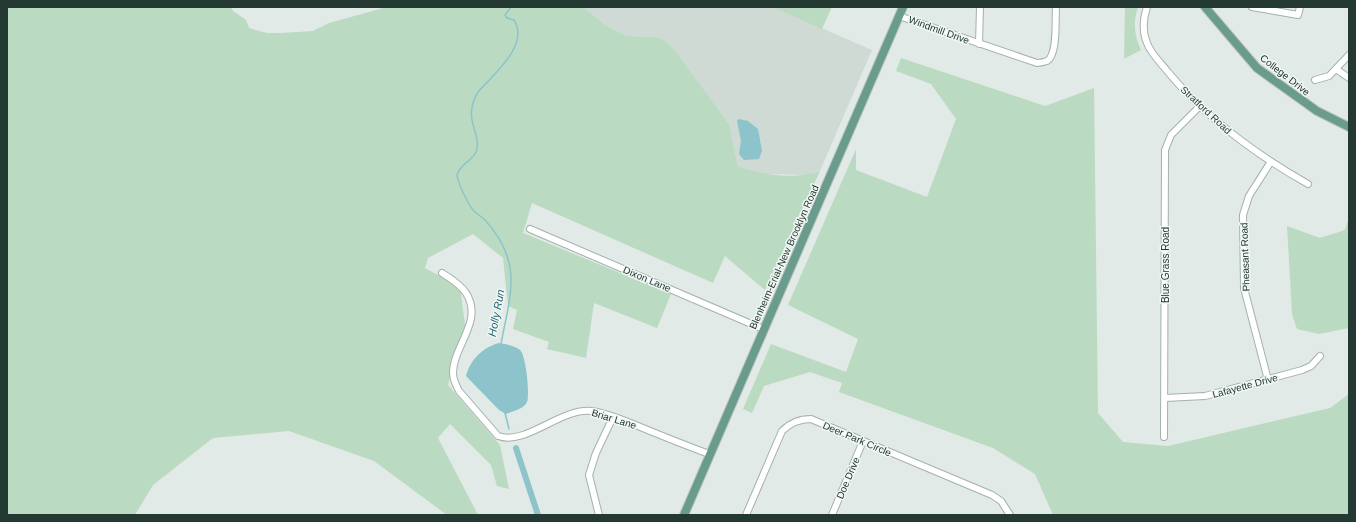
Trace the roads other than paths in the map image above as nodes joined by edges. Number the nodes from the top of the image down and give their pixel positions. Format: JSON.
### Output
{"nodes":[{"id":1,"x":903,"y":7,"type":"edge"},
{"id":2,"x":980,"y":7,"type":"edge"},
{"id":3,"x":1056,"y":7,"type":"edge"},
{"id":4,"x":1147,"y":7,"type":"edge"},
{"id":5,"x":1204,"y":7,"type":"edge"},
{"id":6,"x":1252,"y":7,"type":"edge"},
{"id":7,"x":1300,"y":7,"type":"edge"},
{"id":8,"x":899,"y":16,"type":"junction"},
{"id":9,"x":979,"y":44,"type":"junction"},
{"id":10,"x":1349,"y":55,"type":"edge"},
{"id":11,"x":1336,"y":70,"type":"junction"},
{"id":12,"x":1349,"y":78,"type":"edge"},
{"id":13,"x":1315,"y":80,"type":"dead end"},
{"id":14,"x":1200,"y":106,"type":"junction"},
{"id":15,"x":1349,"y":127,"type":"edge"},
{"id":16,"x":1270,"y":163,"type":"junction"},
{"id":17,"x":1308,"y":184,"type":"dead end"},
{"id":18,"x":530,"y":229,"type":"dead end"},
{"id":19,"x":442,"y":272,"type":"dead end"},
{"id":20,"x":763,"y":329,"type":"junction"},
{"id":21,"x":1320,"y":356,"type":"dead end"},
{"id":22,"x":1268,"y":380,"type":"junction"},
{"id":23,"x":1165,"y":398,"type":"junction"},
{"id":24,"x":613,"y":417,"type":"junction"},
{"id":25,"x":1164,"y":437,"type":"dead end"},
{"id":26,"x":863,"y":441,"type":"junction"},
{"id":27,"x":709,"y":454,"type":"junction"},
{"id":28,"x":599,"y":515,"type":"edge"},
{"id":29,"x":684,"y":515,"type":"edge"},
{"id":30,"x":746,"y":515,"type":"edge"},
{"id":31,"x":832,"y":515,"type":"edge"},
{"id":32,"x":1010,"y":515,"type":"edge"}],
"edges":[{"from":1,"to":8,"type":"main road","name":"Blenheim-Erial-New Brooklyn Road"},
{"from":2,"to":9,"type":"street","name":"Windmill Drive"},
{"from":3,"to":9,"type":"street","name":"Windmill Drive"},
{"from":4,"to":14,"type":"street","name":"Stratford Road"},
{"from":5,"to":15,"type":"main road","name":"College Drive"},
{"from":6,"to":7,"type":"street"},
{"from":8,"to":9,"type":"street","name":"Windmill Drive"},
{"from":8,"to":20,"type":"main road","name":"Blenheim-Erial-New Brooklyn Road"},
{"from":10,"to":11,"type":"street"},
{"from":11,"to":12,"type":"street"},
{"from":11,"to":13,"type":"street"},
{"from":14,"to":16,"type":"street","name":"Stratford Road"},
{"from":14,"to":23,"type":"street","name":"Blue Grass Road"},
{"from":16,"to":17,"type":"street","name":"Stratford Road"},
{"from":16,"to":22,"type":"street","name":"Pheasant Road"},
{"from":18,"to":20,"type":"street","name":"Dixon Lane"},
{"from":19,"to":24,"type":"street","name":"Briar Lane"},
{"from":20,"to":27,"type":"main road","name":"Blenheim-Erial-New Brooklyn Road"},
{"from":21,"to":22,"type":"street","name":"Lafayette Drive"},
{"from":22,"to":23,"type":"street","name":"Lafayette Drive"},
{"from":23,"to":25,"type":"street","name":"Blue Grass Road"},
{"from":24,"to":27,"type":"street","name":"Briar Lane"},
{"from":24,"to":28,"type":"street"},
{"from":26,"to":30,"type":"street","name":"Deer Park Circle"},
{"from":26,"to":31,"type":"street","name":"Doe Drive"},
{"from":26,"to":32,"type":"street","name":"Deer Park Circle"},
{"from":27,"to":29,"type":"main road","name":"Blenheim-Erial-New Brooklyn Road"}]}
